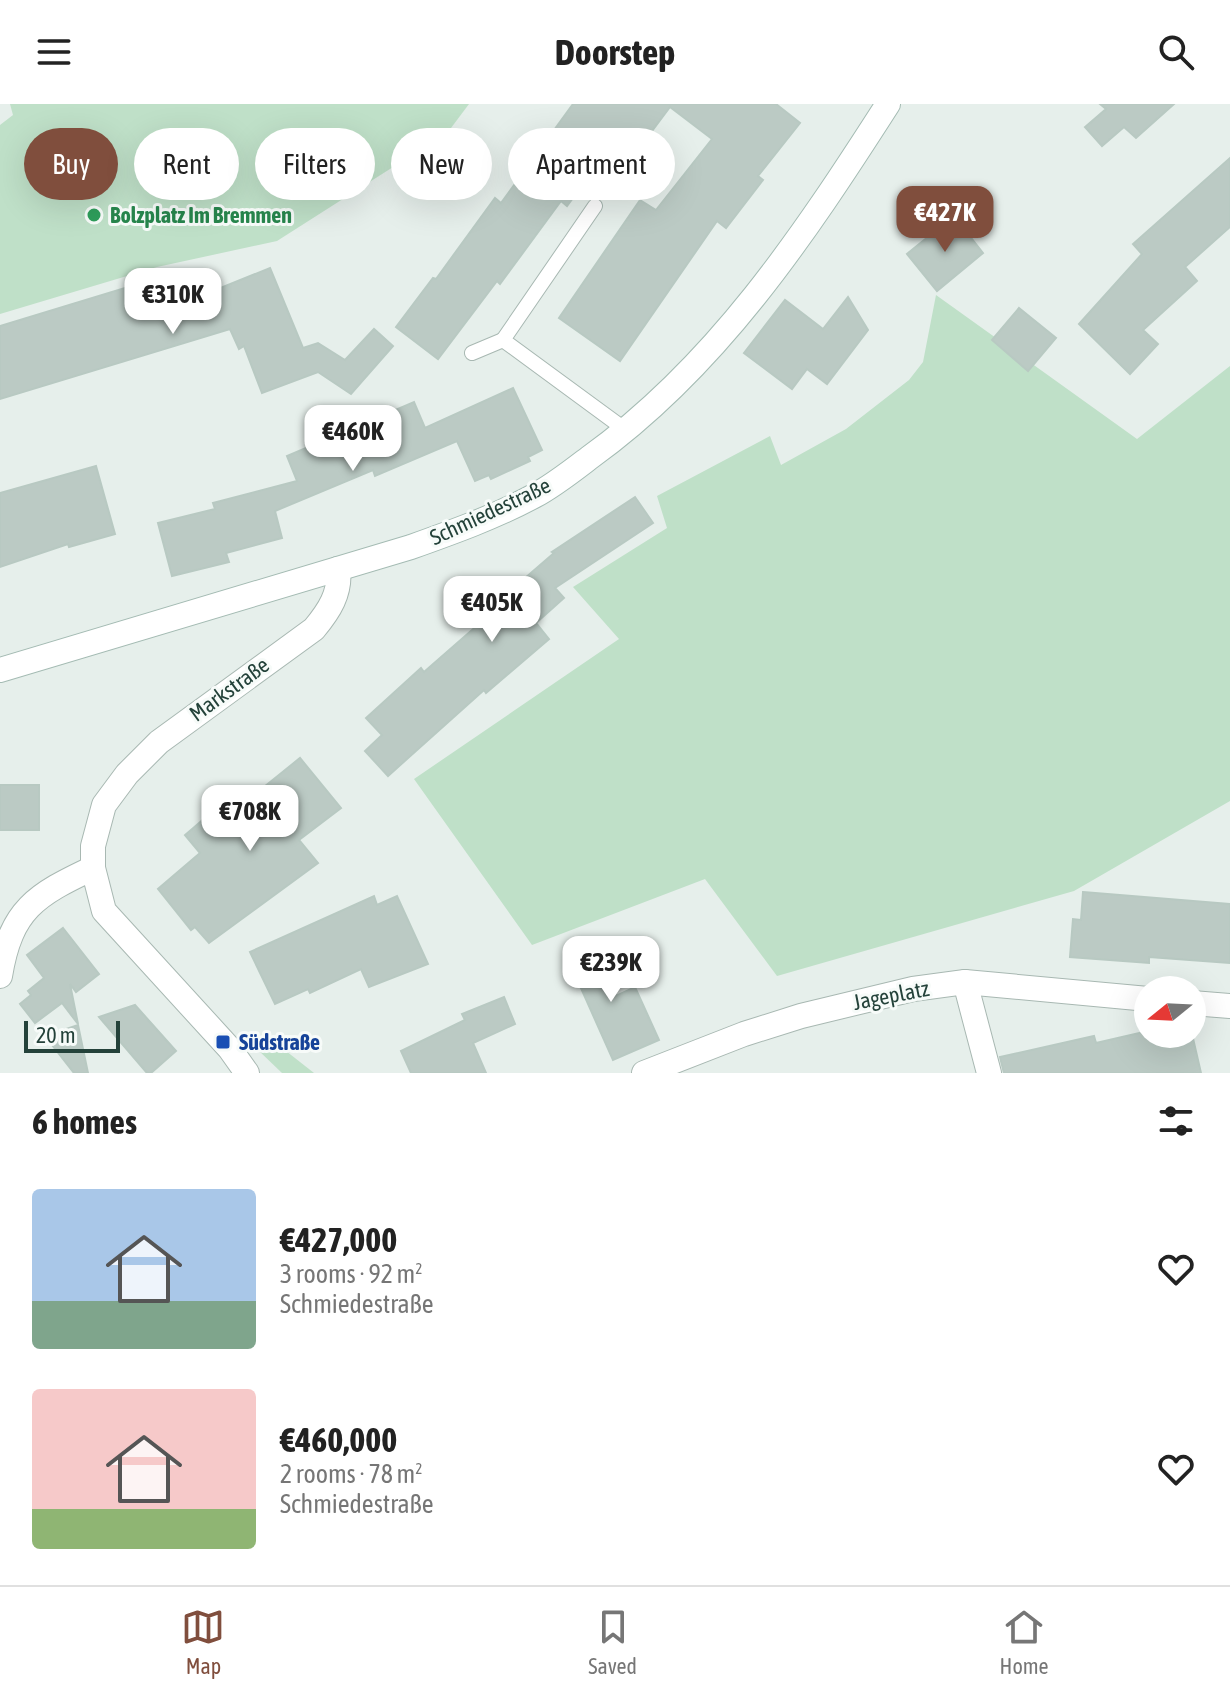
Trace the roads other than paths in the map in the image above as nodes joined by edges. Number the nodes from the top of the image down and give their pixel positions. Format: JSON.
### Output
{"nodes":[{"id":1,"x":879,"y":108,"type":"edge"},
{"id":2,"x":595,"y":206,"type":"dead end"},
{"id":3,"x":503,"y":340,"type":"junction"},
{"id":4,"x":472,"y":353,"type":"dead end"},
{"id":5,"x":627,"y":431,"type":"junction"},
{"id":6,"x":338,"y":569,"type":"junction"},
{"id":7,"x":0,"y":670,"type":"edge"},
{"id":8,"x":93,"y":868,"type":"junction"},
{"id":9,"x":0,"y":976,"type":"edge"},
{"id":10,"x":965,"y":982,"type":"junction"},
{"id":11,"x":1134,"y":998,"type":"edge"},
{"id":12,"x":1206,"y":1004,"type":"edge"},
{"id":13,"x":1230,"y":1006,"type":"edge"},
{"id":14,"x":242,"y":1065,"type":"edge"},
{"id":15,"x":257,"y":1073,"type":"edge"},
{"id":16,"x":644,"y":1073,"type":"edge"},
{"id":17,"x":989,"y":1073,"type":"edge"}],
"edges":[{"from":1,"to":5,"type":"street","name":"Schmiedestraße"},
{"from":2,"to":3,"type":"lane"},
{"from":3,"to":4,"type":"lane"},
{"from":3,"to":5,"type":"lane"},
{"from":5,"to":6,"type":"street","name":"Schmiedestraße"},
{"from":6,"to":7,"type":"street","name":"Schmiedestraße"},
{"from":6,"to":8,"type":"street","name":"Markstraße"},
{"from":8,"to":9,"type":"street"},
{"from":8,"to":14,"type":"street"},
{"from":10,"to":11,"type":"street","name":"Jageplatz"},
{"from":10,"to":16,"type":"street","name":"Jageplatz"},
{"from":10,"to":17,"type":"street"},
{"from":12,"to":13,"type":"street"},
{"from":14,"to":15,"type":"street"}]}
